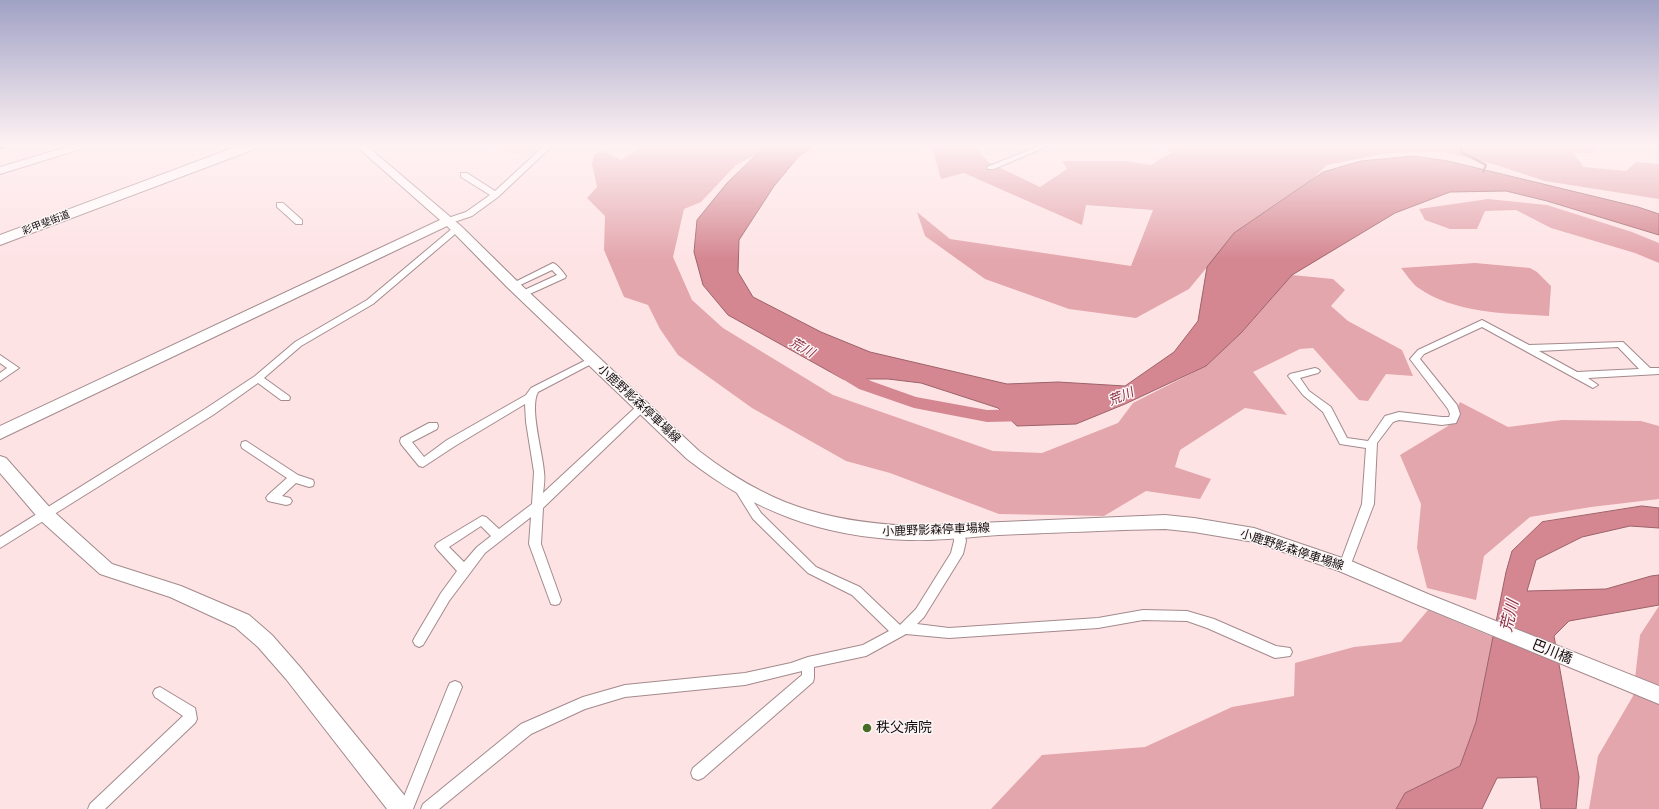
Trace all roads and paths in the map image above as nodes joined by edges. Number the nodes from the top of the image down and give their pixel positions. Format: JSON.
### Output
{"nodes":[{"id":1,"x":150,"y":184,"type":"edge"},
{"id":2,"x":405,"y":184,"type":"edge"},
{"id":3,"x":478,"y":184,"type":"edge"},
{"id":4,"x":507,"y":184,"type":"edge"},
{"id":5,"x":495,"y":195,"type":"junction"},
{"id":6,"x":280,"y":205,"type":"dead end"},
{"id":7,"x":299,"y":222,"type":"dead end"},
{"id":8,"x":453,"y":225,"type":"junction"},
{"id":9,"x":0,"y":240,"type":"edge"},
{"id":10,"x":1529,"y":348,"type":"junction"},
{"id":11,"x":0,"y":358,"type":"edge"},
{"id":12,"x":592,"y":360,"type":"junction"},
{"id":13,"x":1659,"y":371,"type":"edge"},
{"id":14,"x":1315,"y":372,"type":"dead end"},
{"id":15,"x":1647,"y":372,"type":"junction"},
{"id":16,"x":1575,"y":375,"type":"junction"},
{"id":17,"x":0,"y":378,"type":"edge"},
{"id":18,"x":258,"y":378,"type":"junction"},
{"id":19,"x":1593,"y":385,"type":"dead end"},
{"id":20,"x":530,"y":397,"type":"junction"},
{"id":21,"x":285,"y":398,"type":"dead end"},
{"id":22,"x":643,"y":407,"type":"junction"},
{"id":23,"x":433,"y":426,"type":"dead end"},
{"id":24,"x":0,"y":432,"type":"edge"},
{"id":25,"x":246,"y":445,"type":"dead end"},
{"id":26,"x":1372,"y":445,"type":"junction"},
{"id":27,"x":0,"y":462,"type":"edge"},
{"id":28,"x":294,"y":478,"type":"junction"},
{"id":29,"x":309,"y":483,"type":"dead end"},
{"id":30,"x":740,"y":490,"type":"junction"},
{"id":31,"x":286,"y":501,"type":"dead end"},
{"id":32,"x":537,"y":506,"type":"junction"},
{"id":33,"x":46,"y":515,"type":"junction"},
{"id":34,"x":959,"y":530,"type":"junction"},
{"id":35,"x":499,"y":536,"type":"junction"},
{"id":36,"x":0,"y":543,"type":"edge"},
{"id":37,"x":1345,"y":566,"type":"junction"},
{"id":38,"x":464,"y":570,"type":"junction"},
{"id":39,"x":1422,"y":599,"type":"joint"},
{"id":40,"x":555,"y":600,"type":"dead end"},
{"id":41,"x":902,"y":630,"type":"junction"},
{"id":42,"x":419,"y":641,"type":"dead end"},
{"id":43,"x":1286,"y":652,"type":"dead end"},
{"id":44,"x":808,"y":663,"type":"junction"},
{"id":45,"x":455,"y":687,"type":"dead end"},
{"id":46,"x":160,"y":693,"type":"dead end"},
{"id":47,"x":1659,"y":695,"type":"edge"},
{"id":48,"x":698,"y":773,"type":"dead end"},
{"id":49,"x":94,"y":809,"type":"edge"},
{"id":50,"x":401,"y":809,"type":"edge"},
{"id":51,"x":406,"y":809,"type":"edge"},
{"id":52,"x":428,"y":809,"type":"edge"}],
"edges":[{"from":1,"to":9,"type":"highway","name":"彩甲斐街道"},
{"from":2,"to":8,"type":"main road","name":"小鹿野影森停車場線"},
{"from":3,"to":5,"type":"street"},
{"from":4,"to":5,"type":"street"},
{"from":5,"to":8,"type":"street"},
{"from":6,"to":7,"type":"street"},
{"from":8,"to":12,"type":"main road","name":"小鹿野影森停車場線"},
{"from":8,"to":18,"type":"street"},
{"from":8,"to":24,"type":"main road"},
{"from":10,"to":15,"type":"street"},
{"from":10,"to":16,"type":"street"},
{"from":10,"to":26,"type":"street"},
{"from":11,"to":17,"type":"street"},
{"from":12,"to":20,"type":"street"},
{"from":12,"to":22,"type":"main road","name":"小鹿野影森停車場線"},
{"from":13,"to":15,"type":"street"},
{"from":14,"to":26,"type":"street"},
{"from":15,"to":16,"type":"street"},
{"from":16,"to":19,"type":"street"},
{"from":18,"to":21,"type":"street"},
{"from":18,"to":33,"type":"street"},
{"from":20,"to":23,"type":"street"},
{"from":20,"to":32,"type":"street"},
{"from":22,"to":30,"type":"main road","name":"小鹿野影森停車場線"},
{"from":22,"to":32,"type":"street"},
{"from":25,"to":28,"type":"street"},
{"from":26,"to":37,"type":"street"},
{"from":27,"to":33,"type":"main road"},
{"from":28,"to":29,"type":"street"},
{"from":28,"to":31,"type":"street"},
{"from":30,"to":34,"type":"main road","name":"小鹿野影森停車場線"},
{"from":30,"to":41,"type":"street"},
{"from":32,"to":35,"type":"street"},
{"from":32,"to":40,"type":"street"},
{"from":33,"to":36,"type":"street"},
{"from":33,"to":50,"type":"main road"},
{"from":34,"to":37,"type":"main road","name":"小鹿野影森停車場線"},
{"from":34,"to":41,"type":"street"},
{"from":35,"to":38,"type":"street"},
{"from":35,"to":38,"type":"street"},
{"from":37,"to":39,"type":"main road","name":"小鹿野影森停車場線"},
{"from":38,"to":42,"type":"street"},
{"from":39,"to":47,"type":"main road","name":"巴川橋"},
{"from":41,"to":43,"type":"street"},
{"from":41,"to":44,"type":"street"},
{"from":44,"to":48,"type":"street"},
{"from":44,"to":52,"type":"street"},
{"from":45,"to":51,"type":"street"},
{"from":46,"to":49,"type":"street"}]}
